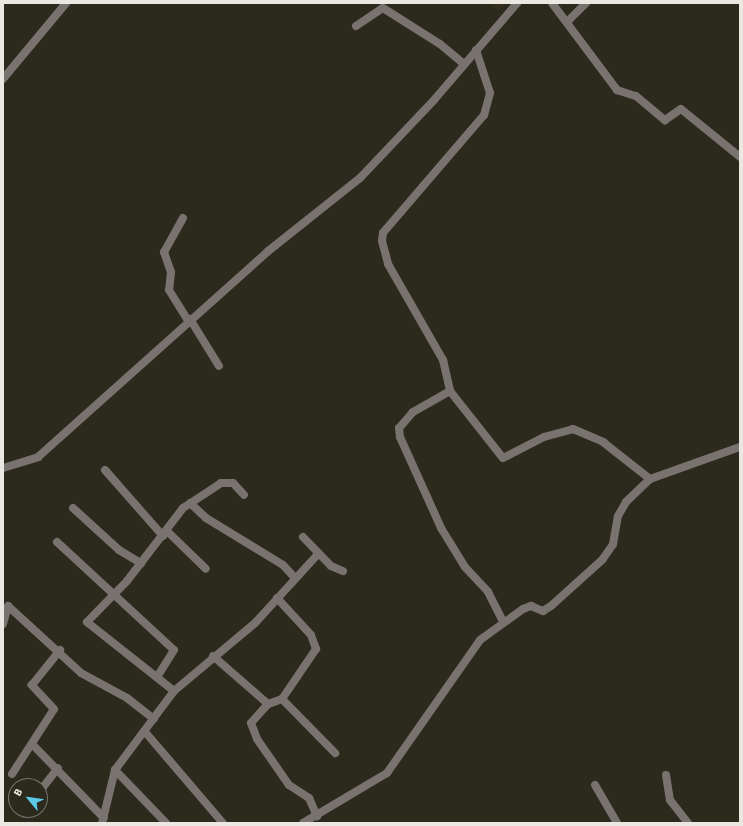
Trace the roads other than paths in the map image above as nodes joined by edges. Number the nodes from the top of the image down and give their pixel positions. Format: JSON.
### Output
{"nodes":[{"id":1,"x":66,"y":3,"type":"edge"},
{"id":2,"x":516,"y":3,"type":"edge"},
{"id":3,"x":552,"y":3,"type":"edge"},
{"id":4,"x":586,"y":3,"type":"edge"},
{"id":5,"x":567,"y":22,"type":"junction"},
{"id":6,"x":356,"y":26,"type":"dead end"},
{"id":7,"x":476,"y":50,"type":"junction"},
{"id":8,"x":464,"y":64,"type":"junction"},
{"id":9,"x":3,"y":79,"type":"edge"},
{"id":10,"x":740,"y":157,"type":"edge"},
{"id":11,"x":183,"y":218,"type":"dead end"},
{"id":12,"x":189,"y":320,"type":"junction"},
{"id":13,"x":219,"y":366,"type":"dead end"},
{"id":14,"x":450,"y":391,"type":"junction"},
{"id":15,"x":740,"y":447,"type":"edge"},
{"id":16,"x":3,"y":468,"type":"edge"},
{"id":17,"x":105,"y":470,"type":"dead end"},
{"id":18,"x":650,"y":479,"type":"junction"},
{"id":19,"x":244,"y":495,"type":"dead end"},
{"id":20,"x":190,"y":503,"type":"junction"},
{"id":21,"x":73,"y":508,"type":"dead end"},
{"id":22,"x":165,"y":534,"type":"junction"},
{"id":23,"x":303,"y":537,"type":"dead end"},
{"id":24,"x":57,"y":542,"type":"dead end"},
{"id":25,"x":318,"y":554,"type":"junction"},
{"id":26,"x":141,"y":563,"type":"junction"},
{"id":27,"x":206,"y":569,"type":"dead end"},
{"id":28,"x":343,"y":571,"type":"dead end"},
{"id":29,"x":296,"y":578,"type":"junction"},
{"id":30,"x":113,"y":595,"type":"junction"},
{"id":31,"x":277,"y":598,"type":"junction"},
{"id":32,"x":502,"y":621,"type":"junction"},
{"id":33,"x":3,"y":624,"type":"edge"},
{"id":34,"x":60,"y":650,"type":"junction"},
{"id":35,"x":213,"y":656,"type":"junction"},
{"id":36,"x":157,"y":677,"type":"junction"},
{"id":37,"x":174,"y":691,"type":"junction"},
{"id":38,"x":282,"y":699,"type":"junction"},
{"id":39,"x":268,"y":704,"type":"junction"},
{"id":40,"x":154,"y":719,"type":"junction"},
{"id":41,"x":146,"y":733,"type":"junction"},
{"id":42,"x":32,"y":744,"type":"junction"},
{"id":43,"x":335,"y":753,"type":"dead end"},
{"id":44,"x":58,"y":768,"type":"junction"},
{"id":45,"x":115,"y":770,"type":"junction"},
{"id":46,"x":12,"y":774,"type":"dead end"},
{"id":47,"x":666,"y":775,"type":"dead end"},
{"id":48,"x":48,"y":781,"type":"edge"},
{"id":49,"x":595,"y":785,"type":"dead end"},
{"id":50,"x":317,"y":816,"type":"junction"},
{"id":51,"x":103,"y":820,"type":"edge"},
{"id":52,"x":166,"y":823,"type":"edge"},
{"id":53,"x":223,"y":823,"type":"edge"},
{"id":54,"x":303,"y":823,"type":"edge"},
{"id":55,"x":617,"y":823,"type":"edge"},
{"id":56,"x":688,"y":823,"type":"edge"}],
"edges":[{"from":1,"to":9,"type":"street"},
{"from":2,"to":7,"type":"street"},
{"from":3,"to":5,"type":"street"},
{"from":4,"to":5,"type":"street"},
{"from":5,"to":10,"type":"street"},
{"from":6,"to":8,"type":"street"},
{"from":7,"to":8,"type":"street"},
{"from":7,"to":14,"type":"street"},
{"from":8,"to":12,"type":"street"},
{"from":11,"to":12,"type":"street"},
{"from":12,"to":13,"type":"street"},
{"from":12,"to":16,"type":"street"},
{"from":14,"to":18,"type":"street"},
{"from":14,"to":32,"type":"street"},
{"from":15,"to":18,"type":"street"},
{"from":17,"to":22,"type":"street"},
{"from":18,"to":32,"type":"street"},
{"from":19,"to":20,"type":"street"},
{"from":20,"to":22,"type":"street"},
{"from":20,"to":29,"type":"street"},
{"from":21,"to":26,"type":"street"},
{"from":22,"to":26,"type":"street"},
{"from":22,"to":27,"type":"street"},
{"from":23,"to":25,"type":"street"},
{"from":24,"to":30,"type":"street"},
{"from":25,"to":28,"type":"street"},
{"from":25,"to":29,"type":"street"},
{"from":26,"to":30,"type":"street"},
{"from":29,"to":31,"type":"street"},
{"from":30,"to":36,"type":"street"},
{"from":30,"to":36,"type":"street"},
{"from":31,"to":35,"type":"street"},
{"from":31,"to":38,"type":"street"},
{"from":32,"to":50,"type":"street"},
{"from":33,"to":34,"type":"street"},
{"from":34,"to":40,"type":"street"},
{"from":34,"to":42,"type":"street"},
{"from":35,"to":37,"type":"street"},
{"from":35,"to":39,"type":"street"},
{"from":36,"to":37,"type":"street"},
{"from":37,"to":40,"type":"street"},
{"from":38,"to":39,"type":"street"},
{"from":38,"to":43,"type":"street"},
{"from":39,"to":50,"type":"street"},
{"from":40,"to":41,"type":"street"},
{"from":41,"to":45,"type":"street"},
{"from":41,"to":53,"type":"street"},
{"from":42,"to":44,"type":"street"},
{"from":42,"to":46,"type":"street"},
{"from":44,"to":48,"type":"street"},
{"from":44,"to":51,"type":"street"},
{"from":45,"to":51,"type":"street"},
{"from":45,"to":52,"type":"street"},
{"from":47,"to":56,"type":"street"},
{"from":49,"to":55,"type":"street"},
{"from":50,"to":54,"type":"street"}]}
